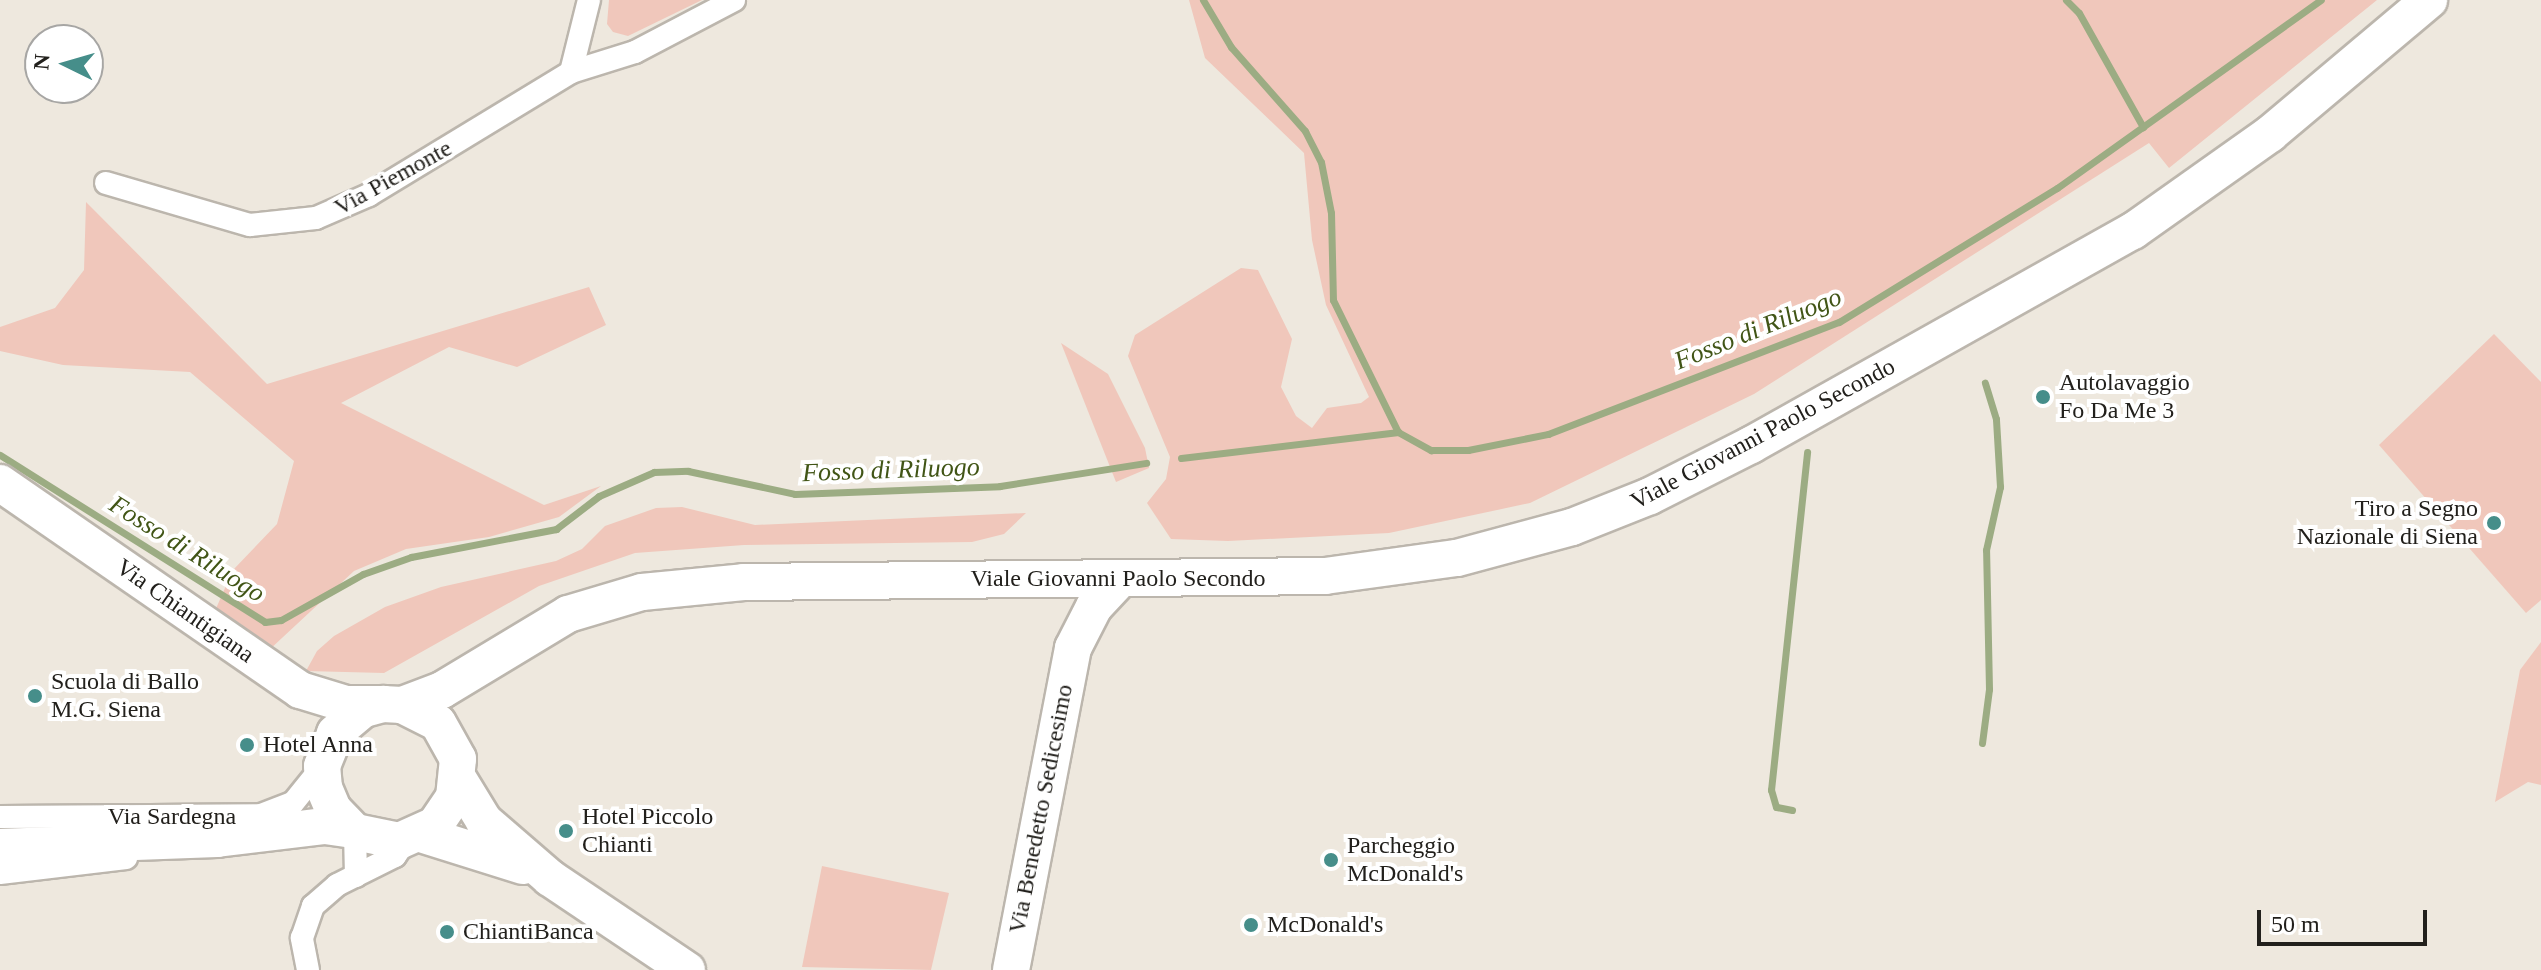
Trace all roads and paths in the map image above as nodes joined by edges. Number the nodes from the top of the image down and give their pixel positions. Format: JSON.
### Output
{"nodes":[{"id":1,"x":589,"y":0,"type":"edge"},
{"id":2,"x":734,"y":0,"type":"edge"},
{"id":3,"x":2429,"y":0,"type":"edge"},
{"id":4,"x":571,"y":72,"type":"junction"},
{"id":5,"x":106,"y":183,"type":"dead end"},
{"id":6,"x":0,"y":483,"type":"edge"},
{"id":7,"x":0,"y":511,"type":"edge"},
{"id":8,"x":1050,"y":579,"type":"junction"},
{"id":9,"x":1120,"y":579,"type":"junction"},
{"id":10,"x":1073,"y":648,"type":"junction"},
{"id":11,"x":482,"y":666,"type":"junction"},
{"id":12,"x":392,"y":704,"type":"junction"},
{"id":13,"x":451,"y":739,"type":"junction"},
{"id":14,"x":324,"y":758,"type":"junction"},
{"id":15,"x":459,"y":780,"type":"junction"},
{"id":16,"x":0,"y":817,"type":"edge"},
{"id":17,"x":354,"y":831,"type":"junction"},
{"id":18,"x":414,"y":836,"type":"junction"},
{"id":19,"x":172,"y":841,"type":"junction"},
{"id":20,"x":0,"y":847,"type":"edge"},
{"id":21,"x":0,"y":873,"type":"edge"},
{"id":22,"x":356,"y":876,"type":"junction"},
{"id":23,"x":550,"y":878,"type":"junction"},
{"id":24,"x":308,"y":970,"type":"edge"},
{"id":25,"x":687,"y":970,"type":"edge"},
{"id":26,"x":1011,"y":970,"type":"edge"}],
"edges":[{"from":1,"to":4,"type":"street"},
{"from":2,"to":4,"type":"street","name":"Via Piemonte"},
{"from":3,"to":9,"type":"main road","name":"Viale Giovanni Paolo Secondo"},
{"from":4,"to":5,"type":"street","name":"Via Piemonte"},
{"from":6,"to":12,"type":"main road","name":"Via Chiantigiana"},
{"from":7,"to":14,"type":"main road","name":"Via Chiantigiana"},
{"from":8,"to":9,"type":"main road","name":"Viale Giovanni Paolo Secondo"},
{"from":8,"to":10,"type":"main road","name":"Via Benedetto Sedicesimo"},
{"from":8,"to":11,"type":"main road","name":"Viale Giovanni Paolo Secondo"},
{"from":9,"to":10,"type":"main road","name":"Via Benedetto Sedicesimo"},
{"from":10,"to":26,"type":"main road","name":"Via Benedetto Sedicesimo"},
{"from":11,"to":12,"type":"main road","name":"Viale Giovanni Paolo Secondo"},
{"from":11,"to":13,"type":"main road"},
{"from":12,"to":13,"type":"main road","name":"Via Chiantigiana"},
{"from":12,"to":14,"type":"main road"},
{"from":13,"to":15,"type":"main road"},
{"from":14,"to":16,"type":"street","name":"Via Sardegna"},
{"from":14,"to":17,"type":"main road","name":"Via Chiantigiana"},
{"from":15,"to":18,"type":"main road"},
{"from":15,"to":23,"type":"main road"},
{"from":17,"to":18,"type":"main road"},
{"from":17,"to":19,"type":"main road"},
{"from":17,"to":22,"type":"street"},
{"from":18,"to":22,"type":"street"},
{"from":18,"to":23,"type":"main road"},
{"from":19,"to":20,"type":"main road"},
{"from":19,"to":21,"type":"street"},
{"from":22,"to":24,"type":"street"},
{"from":23,"to":25,"type":"main road"}]}
